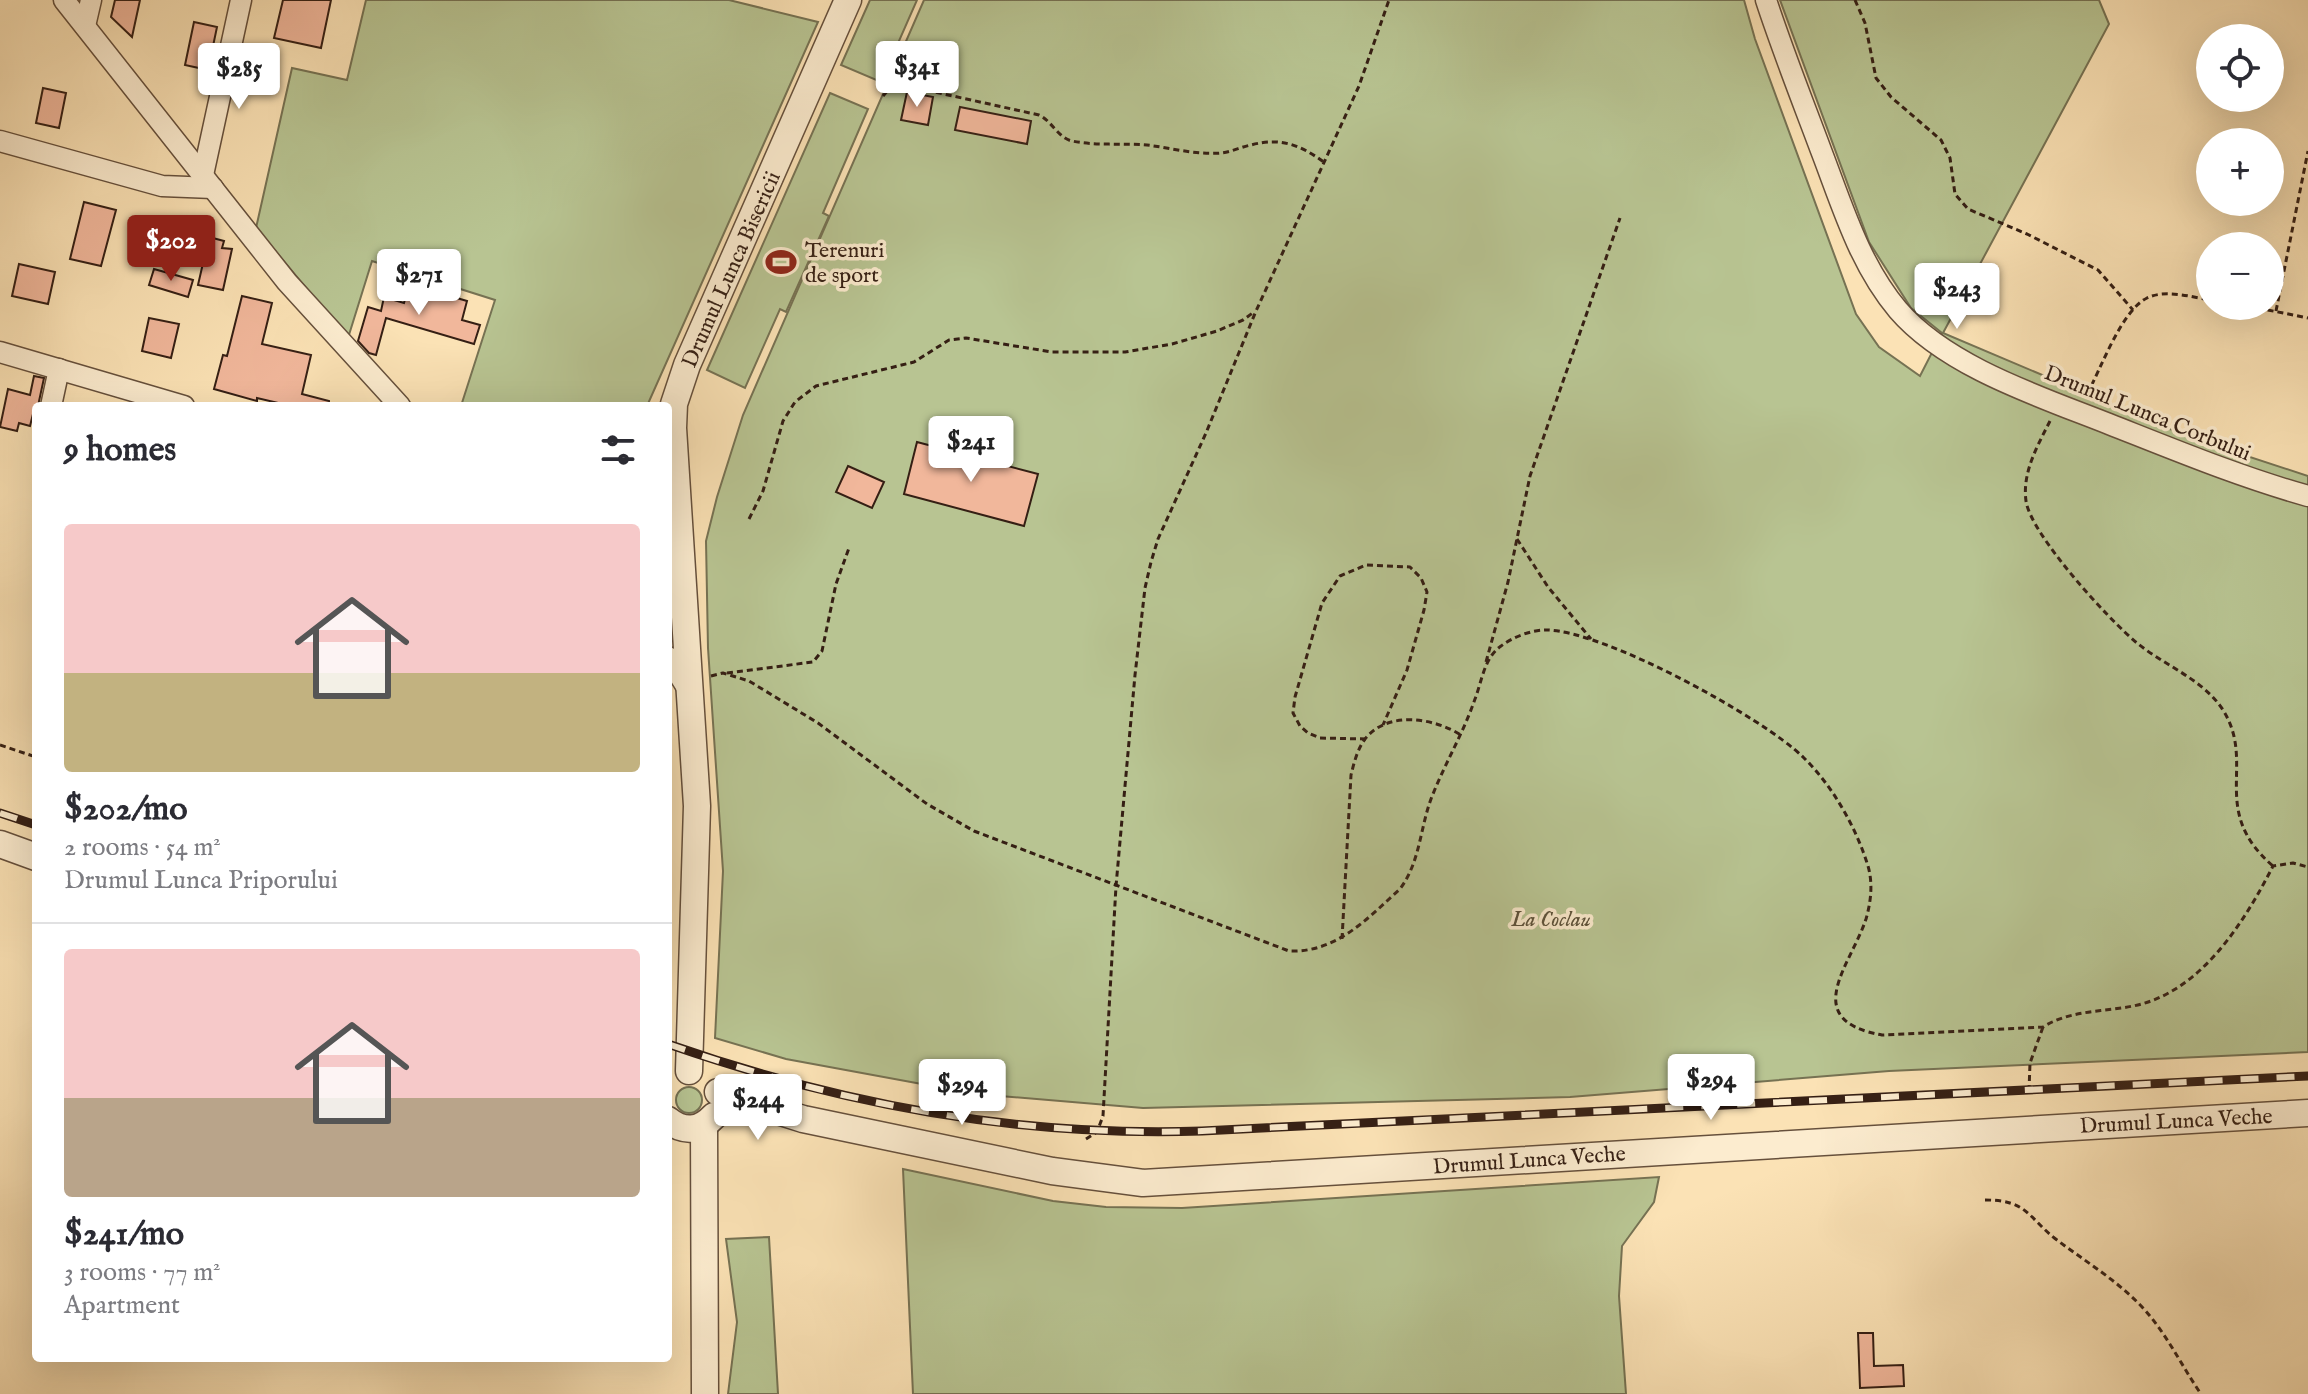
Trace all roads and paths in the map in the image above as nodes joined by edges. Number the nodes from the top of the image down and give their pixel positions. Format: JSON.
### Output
{"nodes":[{"id":1,"x":64,"y":0,"type":"edge"},
{"id":2,"x":91,"y":0,"type":"edge"},
{"id":3,"x":241,"y":0,"type":"edge"},
{"id":4,"x":848,"y":0,"type":"edge"},
{"id":5,"x":1389,"y":0,"type":"edge"},
{"id":6,"x":1766,"y":0,"type":"edge"},
{"id":7,"x":1855,"y":0,"type":"edge"},
{"id":8,"x":85,"y":26,"type":"junction"},
{"id":9,"x":883,"y":96,"type":"dead end"},
{"id":10,"x":0,"y":141,"type":"edge"},
{"id":11,"x":2308,"y":151,"type":"edge"},
{"id":12,"x":1325,"y":163,"type":"junction"},
{"id":13,"x":208,"y":182,"type":"junction"},
{"id":14,"x":1620,"y":218,"type":"dead end"},
{"id":15,"x":2284,"y":271,"type":"edge"},
{"id":16,"x":2196,"y":298,"type":"edge"},
{"id":17,"x":2133,"y":310,"type":"junction"},
{"id":18,"x":1256,"y":311,"type":"junction"},
{"id":19,"x":2284,"y":313,"type":"edge"},
{"id":20,"x":2308,"y":318,"type":"edge"},
{"id":21,"x":0,"y":352,"type":"edge"},
{"id":22,"x":59,"y":369,"type":"junction"},
{"id":23,"x":52,"y":402,"type":"edge"},
{"id":24,"x":170,"y":402,"type":"edge"},
{"id":25,"x":396,"y":402,"type":"edge"},
{"id":26,"x":2068,"y":407,"type":"junction"},
{"id":27,"x":2308,"y":496,"type":"edge"},
{"id":28,"x":749,"y":519,"type":"dead end"},
{"id":29,"x":1517,"y":539,"type":"junction"},
{"id":30,"x":849,"y":548,"type":"dead end"},
{"id":31,"x":1593,"y":641,"type":"junction"},
{"id":32,"x":672,"y":663,"type":"edge"},
{"id":33,"x":1485,"y":668,"type":"junction"},
{"id":34,"x":723,"y":673,"type":"junction"},
{"id":35,"x":692,"y":695,"type":"junction"},
{"id":36,"x":1383,"y":725,"type":"junction"},
{"id":37,"x":1461,"y":735,"type":"junction"},
{"id":38,"x":1366,"y":739,"type":"junction"},
{"id":39,"x":0,"y":745,"type":"edge"},
{"id":40,"x":32,"y":756,"type":"edge"},
{"id":41,"x":0,"y":844,"type":"edge"},
{"id":42,"x":32,"y":856,"type":"edge"},
{"id":43,"x":2273,"y":866,"type":"junction"},
{"id":44,"x":2308,"y":867,"type":"edge"},
{"id":45,"x":1116,"y":886,"type":"junction"},
{"id":46,"x":1342,"y":939,"type":"junction"},
{"id":47,"x":2043,"y":1027,"type":"junction"},
{"id":48,"x":674,"y":1076,"type":"edge"},
{"id":49,"x":2029,"y":1091,"type":"dead end"},
{"id":50,"x":2308,"y":1113,"type":"edge"},
{"id":51,"x":697,"y":1116,"type":"edge"},
{"id":52,"x":1086,"y":1139,"type":"dead end"},
{"id":53,"x":1985,"y":1200,"type":"dead end"},
{"id":54,"x":705,"y":1394,"type":"edge"},
{"id":55,"x":2201,"y":1394,"type":"edge"}],
"edges":[{"from":1,"to":8,"type":"street"},
{"from":2,"to":8,"type":"street"},
{"from":3,"to":13,"type":"street"},
{"from":4,"to":35,"type":"street","name":"Drumul Lunca Bisericii"},
{"from":5,"to":12,"type":"path"},
{"from":6,"to":26,"type":"street","name":"Drumul Lunca Corbului"},
{"from":7,"to":17,"type":"path"},
{"from":8,"to":13,"type":"street"},
{"from":9,"to":12,"type":"path"},
{"from":10,"to":13,"type":"street"},
{"from":11,"to":15,"type":"path"},
{"from":12,"to":18,"type":"path"},
{"from":13,"to":25,"type":"street"},
{"from":14,"to":29,"type":"path"},
{"from":16,"to":17,"type":"path"},
{"from":17,"to":26,"type":"path"},
{"from":18,"to":28,"type":"path"},
{"from":18,"to":45,"type":"path"},
{"from":19,"to":20,"type":"path"},
{"from":21,"to":22,"type":"street"},
{"from":22,"to":23,"type":"street"},
{"from":22,"to":24,"type":"street"},
{"from":26,"to":27,"type":"street","name":"Drumul Lunca Corbului"},
{"from":26,"to":43,"type":"path"},
{"from":29,"to":31,"type":"path"},
{"from":29,"to":33,"type":"path"},
{"from":30,"to":34,"type":"path"},
{"from":31,"to":33,"type":"path"},
{"from":31,"to":47,"type":"path"},
{"from":32,"to":35,"type":"street"},
{"from":33,"to":37,"type":"path"},
{"from":34,"to":35,"type":"path"},
{"from":34,"to":45,"type":"path"},
{"from":35,"to":48,"type":"street","name":"Drumul Lunca Bisericii"},
{"from":36,"to":37,"type":"path"},
{"from":36,"to":38,"type":"path"},
{"from":36,"to":38,"type":"path"},
{"from":37,"to":46,"type":"path"},
{"from":38,"to":46,"type":"path"},
{"from":39,"to":40,"type":"path"},
{"from":41,"to":42,"type":"street"},
{"from":43,"to":44,"type":"path"},
{"from":43,"to":47,"type":"path"},
{"from":45,"to":46,"type":"path"},
{"from":45,"to":52,"type":"path"},
{"from":47,"to":49,"type":"path"},
{"from":48,"to":51,"type":"street","name":"Drumul Lunca Veche"},
{"from":50,"to":51,"type":"street","name":"Drumul Lunca Veche"},
{"from":51,"to":54,"type":"street"},
{"from":53,"to":55,"type":"path"}]}
